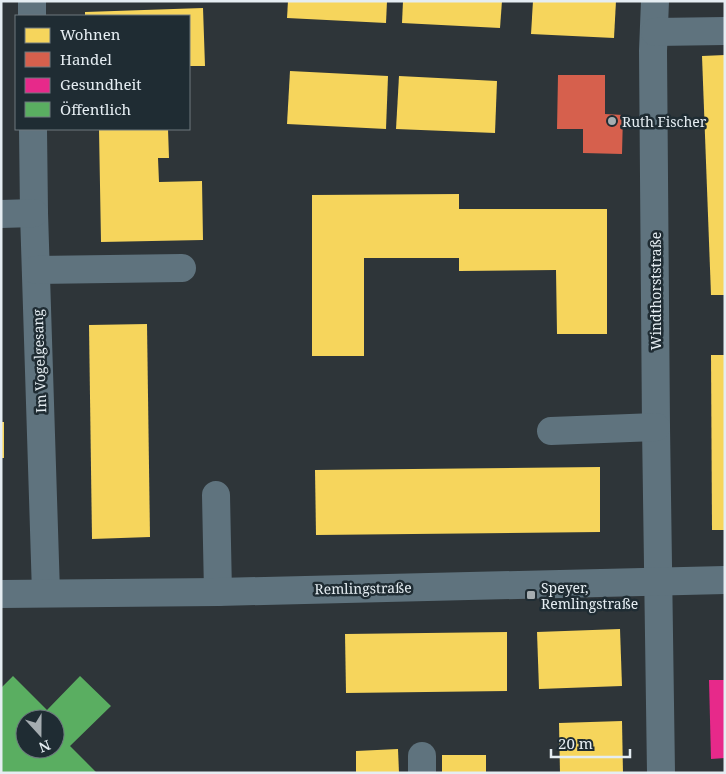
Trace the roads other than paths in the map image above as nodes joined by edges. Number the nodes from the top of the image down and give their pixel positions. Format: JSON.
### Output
{"nodes":[{"id":1,"x":32,"y":1,"type":"edge"},
{"id":2,"x":655,"y":1,"type":"edge"},
{"id":3,"x":32,"y":15,"type":"edge"},
{"id":4,"x":655,"y":32,"type":"junction"},
{"id":5,"x":725,"y":32,"type":"edge"},
{"id":6,"x":33,"y":130,"type":"edge"},
{"id":7,"x":34,"y":213,"type":"junction"},
{"id":8,"x":1,"y":214,"type":"edge"},
{"id":9,"x":182,"y":268,"type":"dead end"},
{"id":10,"x":36,"y":270,"type":"junction"},
{"id":11,"x":656,"y":427,"type":"junction"},
{"id":12,"x":551,"y":430,"type":"dead end"},
{"id":13,"x":216,"y":495,"type":"dead end"},
{"id":14,"x":725,"y":580,"type":"edge"},
{"id":15,"x":658,"y":581,"type":"junction"},
{"id":16,"x":218,"y":592,"type":"junction"},
{"id":17,"x":46,"y":593,"type":"junction"},
{"id":18,"x":1,"y":594,"type":"edge"},
{"id":19,"x":661,"y":773,"type":"edge"}],
"edges":[{"from":1,"to":3,"type":"street"},
{"from":2,"to":4,"type":"street","name":"Windthorststraße"},
{"from":4,"to":5,"type":"street"},
{"from":4,"to":11,"type":"street","name":"Windthorststraße"},
{"from":6,"to":7,"type":"street","name":"Im Vogelgesang"},
{"from":7,"to":8,"type":"street"},
{"from":7,"to":10,"type":"street","name":"Im Vogelgesang"},
{"from":9,"to":10,"type":"street"},
{"from":10,"to":17,"type":"street","name":"Im Vogelgesang"},
{"from":11,"to":12,"type":"street"},
{"from":11,"to":15,"type":"street","name":"Windthorststraße"},
{"from":13,"to":16,"type":"street"},
{"from":14,"to":15,"type":"street","name":"Remlingstraße"},
{"from":15,"to":16,"type":"street","name":"Remlingstraße"},
{"from":15,"to":19,"type":"street","name":"Windthorststraße"},
{"from":16,"to":17,"type":"street","name":"Remlingstraße"},
{"from":17,"to":18,"type":"street","name":"Remlingstraße"}]}
